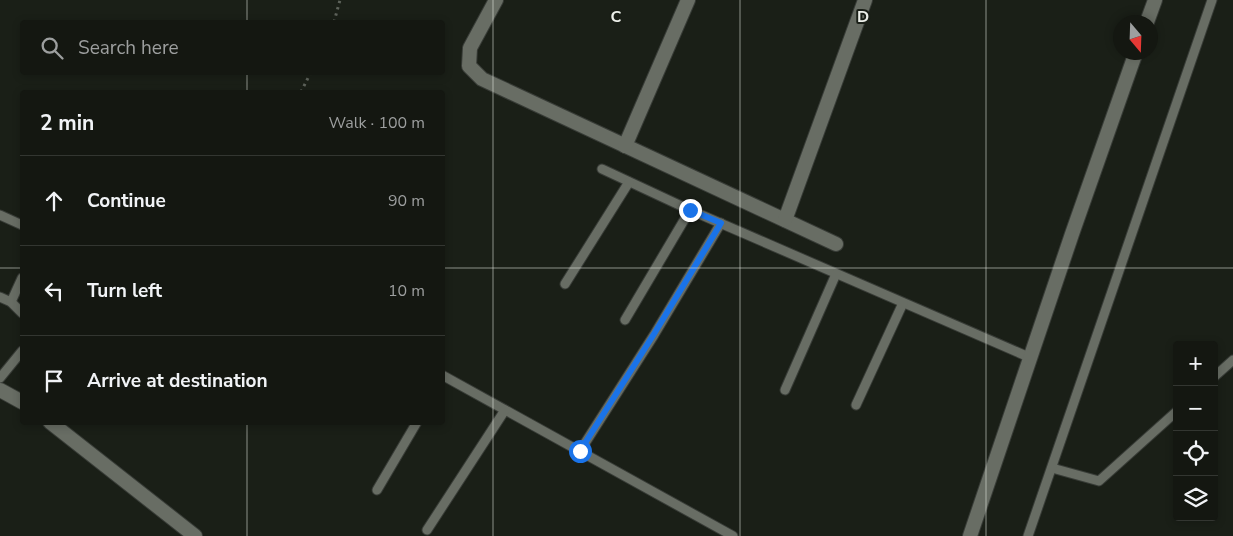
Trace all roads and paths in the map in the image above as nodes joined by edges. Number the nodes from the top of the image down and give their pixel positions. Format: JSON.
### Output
{"nodes":[{"id":1,"x":340,"y":0,"type":"edge"},
{"id":2,"x":496,"y":0,"type":"edge"},
{"id":3,"x":688,"y":0,"type":"edge"},
{"id":4,"x":865,"y":0,"type":"edge"},
{"id":5,"x":1155,"y":0,"type":"edge"},
{"id":6,"x":1212,"y":0,"type":"edge"},
{"id":7,"x":1150,"y":15,"type":"edge"},
{"id":8,"x":335,"y":20,"type":"edge"},
{"id":9,"x":1133,"y":60,"type":"edge"},
{"id":10,"x":310,"y":75,"type":"edge"},
{"id":11,"x":303,"y":90,"type":"edge"},
{"id":12,"x":625,"y":146,"type":"junction"},
{"id":13,"x":602,"y":169,"type":"dead end"},
{"id":14,"x":629,"y":182,"type":"junction"},
{"id":15,"x":690,"y":210,"type":"junction"},
{"id":16,"x":0,"y":216,"type":"edge"},
{"id":17,"x":785,"y":220,"type":"junction"},
{"id":18,"x":721,"y":223,"type":"junction"},
{"id":19,"x":20,"y":224,"type":"edge"},
{"id":20,"x":836,"y":244,"type":"dead end"},
{"id":21,"x":836,"y":274,"type":"junction"},
{"id":22,"x":20,"y":282,"type":"edge"},
{"id":23,"x":565,"y":284,"type":"dead end"},
{"id":24,"x":0,"y":297,"type":"edge"},
{"id":25,"x":11,"y":302,"type":"junction"},
{"id":26,"x":903,"y":302,"type":"junction"},
{"id":27,"x":20,"y":311,"type":"edge"},
{"id":28,"x":625,"y":320,"type":"dead end"},
{"id":29,"x":20,"y":353,"type":"edge"},
{"id":30,"x":1031,"y":358,"type":"junction"},
{"id":31,"x":1233,"y":360,"type":"edge"},
{"id":32,"x":1218,"y":373,"type":"edge"},
{"id":33,"x":0,"y":378,"type":"edge"},
{"id":34,"x":445,"y":378,"type":"edge"},
{"id":35,"x":0,"y":390,"type":"edge"},
{"id":36,"x":784,"y":390,"type":"dead end"},
{"id":37,"x":20,"y":401,"type":"edge"},
{"id":38,"x":856,"y":405,"type":"dead end"},
{"id":39,"x":505,"y":410,"type":"junction"},
{"id":40,"x":1173,"y":415,"type":"edge"},
{"id":41,"x":54,"y":425,"type":"edge"},
{"id":42,"x":415,"y":425,"type":"edge"},
{"id":43,"x":580,"y":451,"type":"junction"},
{"id":44,"x":1052,"y":468,"type":"junction"},
{"id":45,"x":377,"y":490,"type":"dead end"},
{"id":46,"x":427,"y":530,"type":"dead end"},
{"id":47,"x":195,"y":536,"type":"edge"},
{"id":48,"x":733,"y":536,"type":"edge"},
{"id":49,"x":970,"y":536,"type":"edge"},
{"id":50,"x":1028,"y":536,"type":"edge"}],
"edges":[{"from":1,"to":8,"type":"path"},
{"from":2,"to":12,"type":"street"},
{"from":3,"to":12,"type":"street"},
{"from":4,"to":17,"type":"street"},
{"from":5,"to":7,"type":"street"},
{"from":6,"to":44,"type":"lane"},
{"from":9,"to":30,"type":"street"},
{"from":10,"to":11,"type":"path"},
{"from":12,"to":17,"type":"street"},
{"from":13,"to":14,"type":"lane"},
{"from":14,"to":15,"type":"lane"},
{"from":14,"to":23,"type":"lane"},
{"from":15,"to":18,"type":"lane"},
{"from":15,"to":28,"type":"lane"},
{"from":16,"to":19,"type":"lane"},
{"from":17,"to":20,"type":"street"},
{"from":18,"to":21,"type":"lane"},
{"from":18,"to":43,"type":"lane"},
{"from":21,"to":26,"type":"lane"},
{"from":21,"to":36,"type":"lane"},
{"from":22,"to":25,"type":"lane"},
{"from":24,"to":25,"type":"lane"},
{"from":25,"to":27,"type":"lane"},
{"from":26,"to":30,"type":"lane"},
{"from":26,"to":38,"type":"lane"},
{"from":29,"to":33,"type":"lane"},
{"from":30,"to":49,"type":"street"},
{"from":31,"to":32,"type":"lane"},
{"from":34,"to":39,"type":"lane"},
{"from":35,"to":37,"type":"street"},
{"from":39,"to":43,"type":"lane"},
{"from":39,"to":46,"type":"lane"},
{"from":40,"to":44,"type":"lane"},
{"from":41,"to":47,"type":"street"},
{"from":42,"to":45,"type":"lane"},
{"from":43,"to":48,"type":"lane"},
{"from":44,"to":50,"type":"lane"}]}
